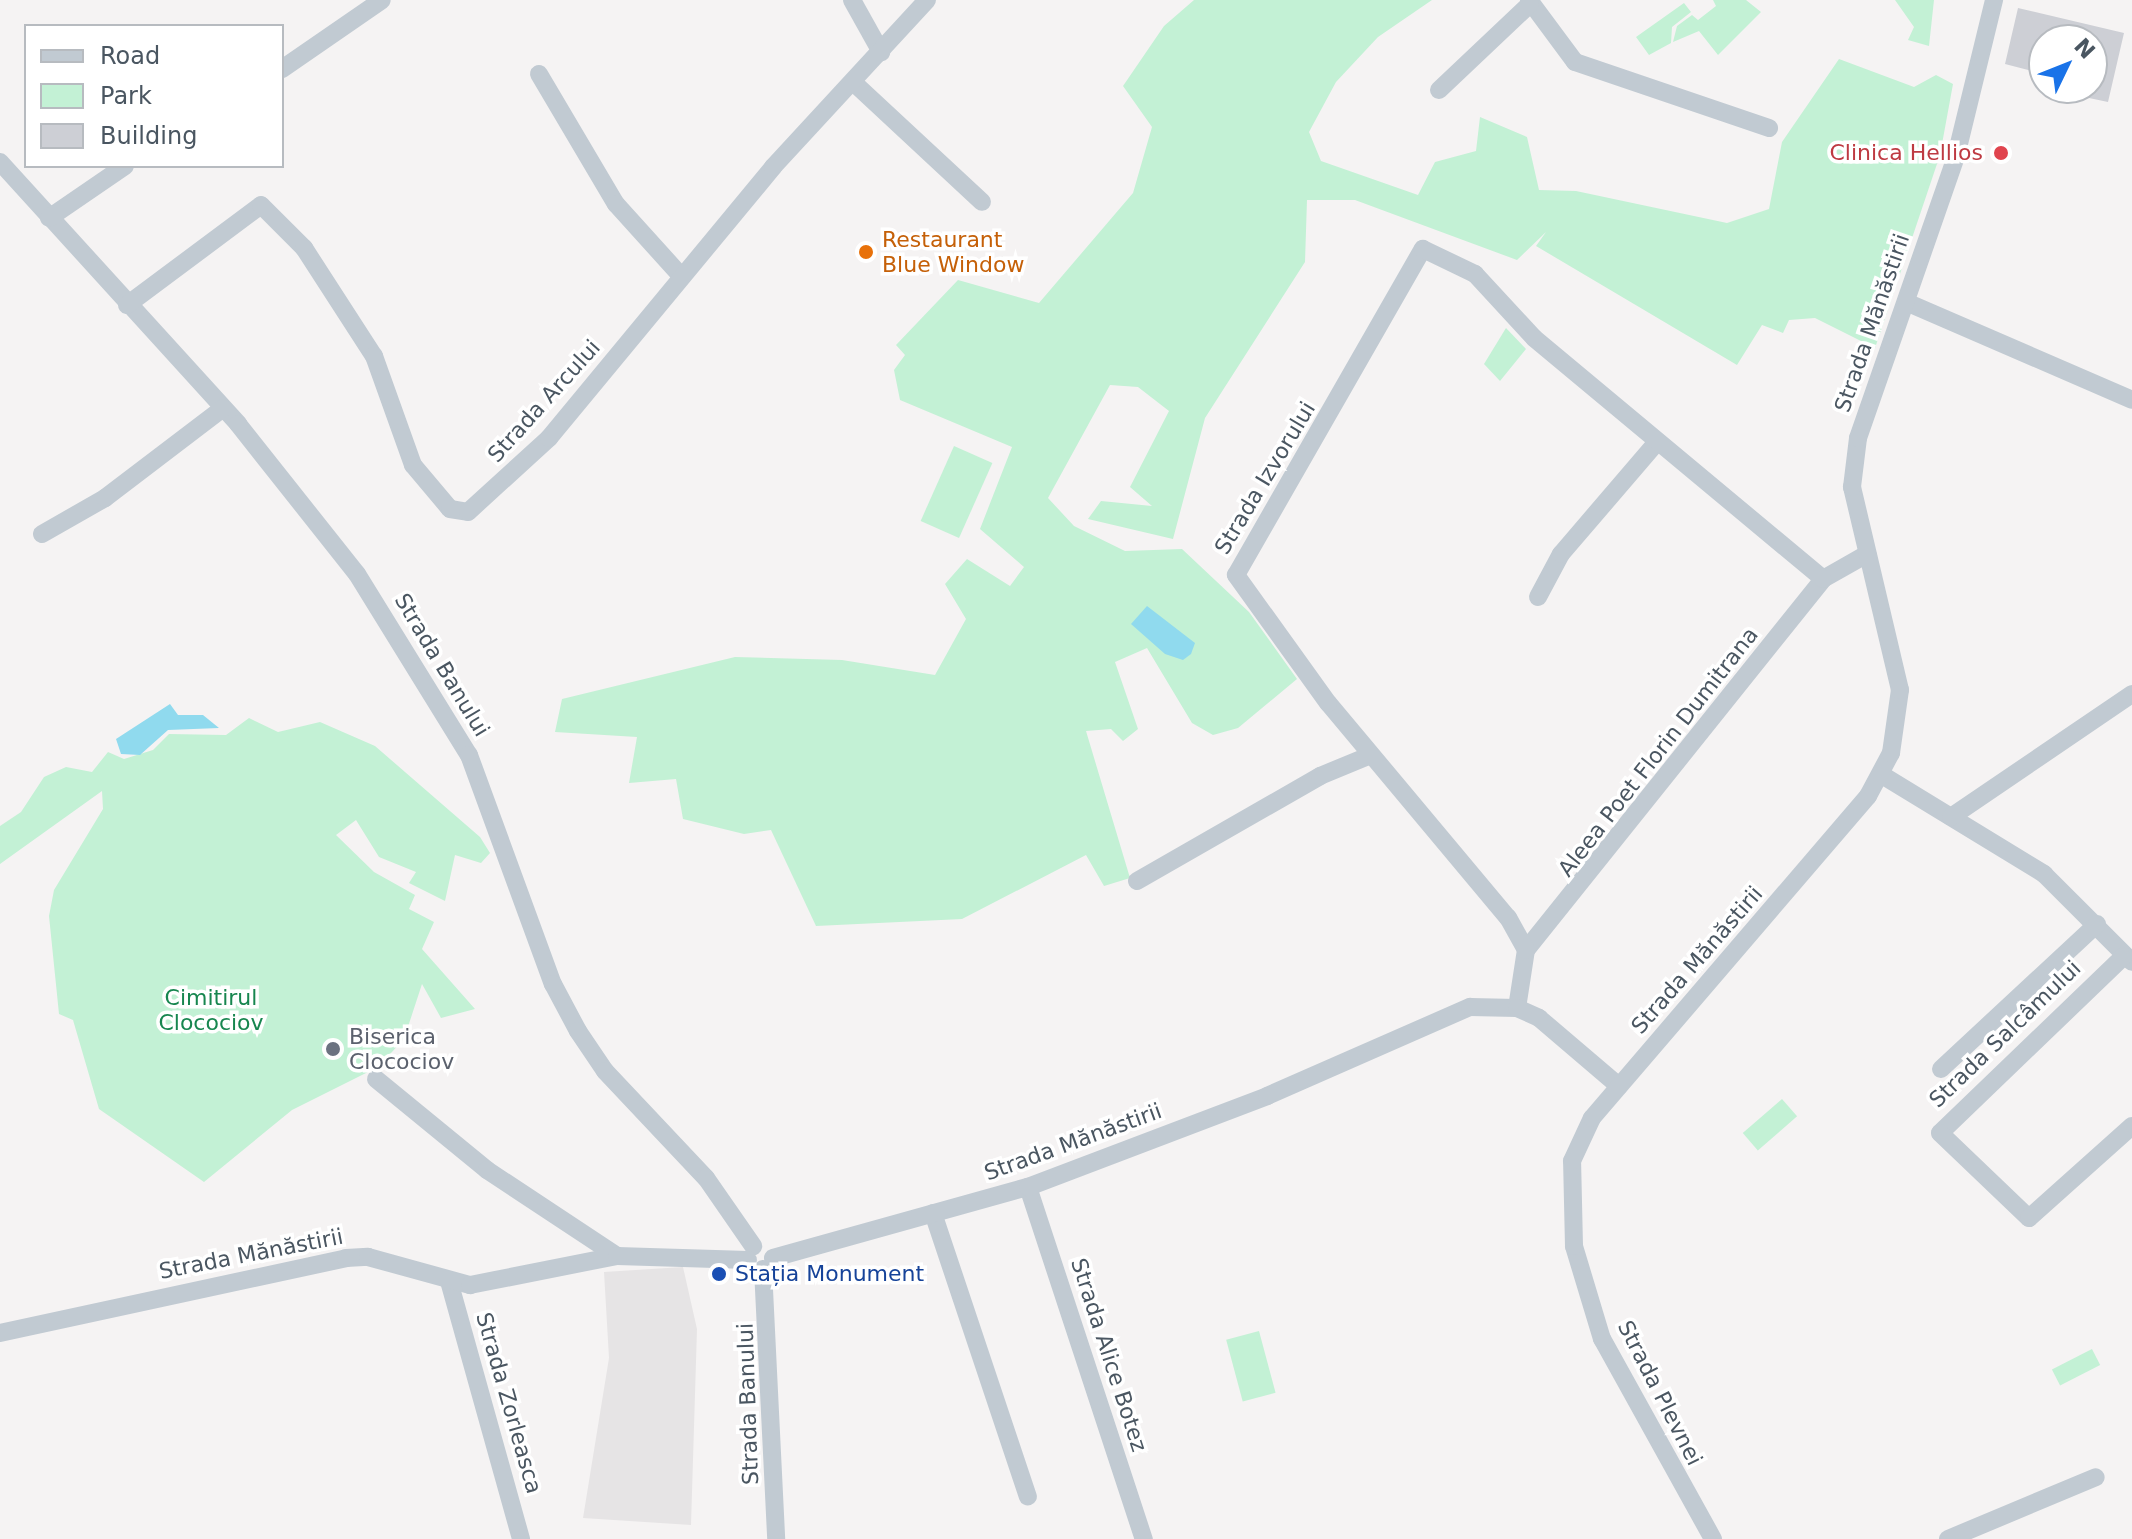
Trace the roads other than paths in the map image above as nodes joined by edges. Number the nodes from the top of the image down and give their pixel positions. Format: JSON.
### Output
{"nodes":[{"id":1,"x":382,"y":0,"type":"edge"},
{"id":2,"x":852,"y":0,"type":"edge"},
{"id":3,"x":927,"y":0,"type":"edge"},
{"id":4,"x":1994,"y":0,"type":"edge"},
{"id":5,"x":1529,"y":2,"type":"edge"},
{"id":6,"x":881,"y":52,"type":"junction"},
{"id":7,"x":284,"y":68,"type":"edge"},
{"id":8,"x":539,"y":74,"type":"dead end"},
{"id":9,"x":853,"y":82,"type":"junction"},
{"id":10,"x":1439,"y":90,"type":"dead end"},
{"id":11,"x":1769,"y":128,"type":"dead end"},
{"id":12,"x":0,"y":162,"type":"edge"},
{"id":13,"x":122,"y":168,"type":"edge"},
{"id":14,"x":982,"y":202,"type":"dead end"},
{"id":15,"x":49,"y":218,"type":"junction"},
{"id":16,"x":682,"y":277,"type":"junction"},
{"id":17,"x":1906,"y":302,"type":"junction"},
{"id":18,"x":127,"y":305,"type":"junction"},
{"id":19,"x":2132,"y":400,"type":"edge"},
{"id":20,"x":223,"y":408,"type":"junction"},
{"id":21,"x":1657,"y":442,"type":"junction"},
{"id":22,"x":42,"y":534,"type":"dead end"},
{"id":23,"x":1867,"y":554,"type":"junction"},
{"id":24,"x":1823,"y":579,"type":"junction"},
{"id":25,"x":1538,"y":597,"type":"dead end"},
{"id":26,"x":2132,"y":694,"type":"edge"},
{"id":27,"x":1371,"y":755,"type":"junction"},
{"id":28,"x":1882,"y":775,"type":"junction"},
{"id":29,"x":1951,"y":817,"type":"junction"},
{"id":30,"x":1137,"y":881,"type":"dead end"},
{"id":31,"x":2097,"y":924,"type":"junction"},
{"id":32,"x":1526,"y":950,"type":"junction"},
{"id":33,"x":2128,"y":959,"type":"edge"},
{"id":34,"x":1517,"y":1008,"type":"junction"},
{"id":35,"x":1941,"y":1069,"type":"dead end"},
{"id":36,"x":376,"y":1079,"type":"dead end"},
{"id":37,"x":1619,"y":1086,"type":"junction"},
{"id":38,"x":2132,"y":1126,"type":"edge"},
{"id":39,"x":1028,"y":1187,"type":"junction"},
{"id":40,"x":933,"y":1213,"type":"junction"},
{"id":41,"x":617,"y":1256,"type":"junction"},
{"id":42,"x":759,"y":1258,"type":"junction"},
{"id":43,"x":449,"y":1281,"type":"junction"},
{"id":44,"x":0,"y":1333,"type":"edge"},
{"id":45,"x":2096,"y":1477,"type":"dead end"},
{"id":46,"x":1028,"y":1497,"type":"dead end"},
{"id":47,"x":521,"y":1539,"type":"edge"},
{"id":48,"x":776,"y":1539,"type":"edge"},
{"id":49,"x":1144,"y":1539,"type":"edge"},
{"id":50,"x":1713,"y":1539,"type":"edge"},
{"id":51,"x":1948,"y":1539,"type":"edge"}],
"edges":[{"from":1,"to":7,"type":"street"},
{"from":2,"to":6,"type":"street"},
{"from":3,"to":6,"type":"street","name":"Strada Arcului"},
{"from":4,"to":17,"type":"street","name":"Strada Mănăstirii"},
{"from":5,"to":10,"type":"street"},
{"from":5,"to":11,"type":"street"},
{"from":6,"to":9,"type":"street","name":"Strada Arcului"},
{"from":8,"to":16,"type":"street"},
{"from":9,"to":14,"type":"street"},
{"from":9,"to":16,"type":"street","name":"Strada Arcului"},
{"from":12,"to":15,"type":"street","name":"Strada Banului"},
{"from":13,"to":15,"type":"street"},
{"from":15,"to":18,"type":"street","name":"Strada Banului"},
{"from":16,"to":18,"type":"street","name":"Strada Arcului"},
{"from":17,"to":19,"type":"street"},
{"from":17,"to":23,"type":"street","name":"Strada Mănăstirii"},
{"from":18,"to":20,"type":"street","name":"Strada Banului"},
{"from":20,"to":22,"type":"street"},
{"from":20,"to":42,"type":"street","name":"Strada Banului"},
{"from":21,"to":24,"type":"street","name":"Strada Izvorului"},
{"from":21,"to":25,"type":"street"},
{"from":21,"to":27,"type":"street","name":"Strada Izvorului"},
{"from":23,"to":24,"type":"street"},
{"from":23,"to":28,"type":"street","name":"Strada Mănăstirii"},
{"from":24,"to":32,"type":"street","name":"Aleea Poet Florin Dumitrana"},
{"from":26,"to":29,"type":"street"},
{"from":27,"to":30,"type":"street"},
{"from":27,"to":32,"type":"street","name":"Strada Izvorului"},
{"from":28,"to":29,"type":"street","name":"Strada Salcâmului"},
{"from":28,"to":37,"type":"street","name":"Strada Mănăstirii"},
{"from":29,"to":31,"type":"street","name":"Strada Salcâmului"},
{"from":31,"to":33,"type":"street","name":"Strada Salcâmului"},
{"from":31,"to":35,"type":"street","name":"Strada Salcâmului"},
{"from":32,"to":34,"type":"street"},
{"from":33,"to":38,"type":"street","name":"Strada Salcâmului"},
{"from":34,"to":37,"type":"street"},
{"from":34,"to":39,"type":"street","name":"Strada Mănăstirii"},
{"from":36,"to":41,"type":"street"},
{"from":37,"to":50,"type":"street","name":"Strada Plevnei"},
{"from":39,"to":40,"type":"street","name":"Strada Mănăstirii"},
{"from":39,"to":49,"type":"street","name":"Strada Alice Botez"},
{"from":40,"to":42,"type":"street","name":"Strada Mănăstirii"},
{"from":40,"to":46,"type":"street"},
{"from":41,"to":42,"type":"street","name":"Strada Mănăstirii"},
{"from":41,"to":43,"type":"street","name":"Strada Mănăstirii"},
{"from":42,"to":48,"type":"street","name":"Strada Banului"},
{"from":43,"to":44,"type":"street","name":"Strada Mănăstirii"},
{"from":43,"to":47,"type":"street","name":"Strada Zorleasca"},
{"from":45,"to":51,"type":"street"}]}
